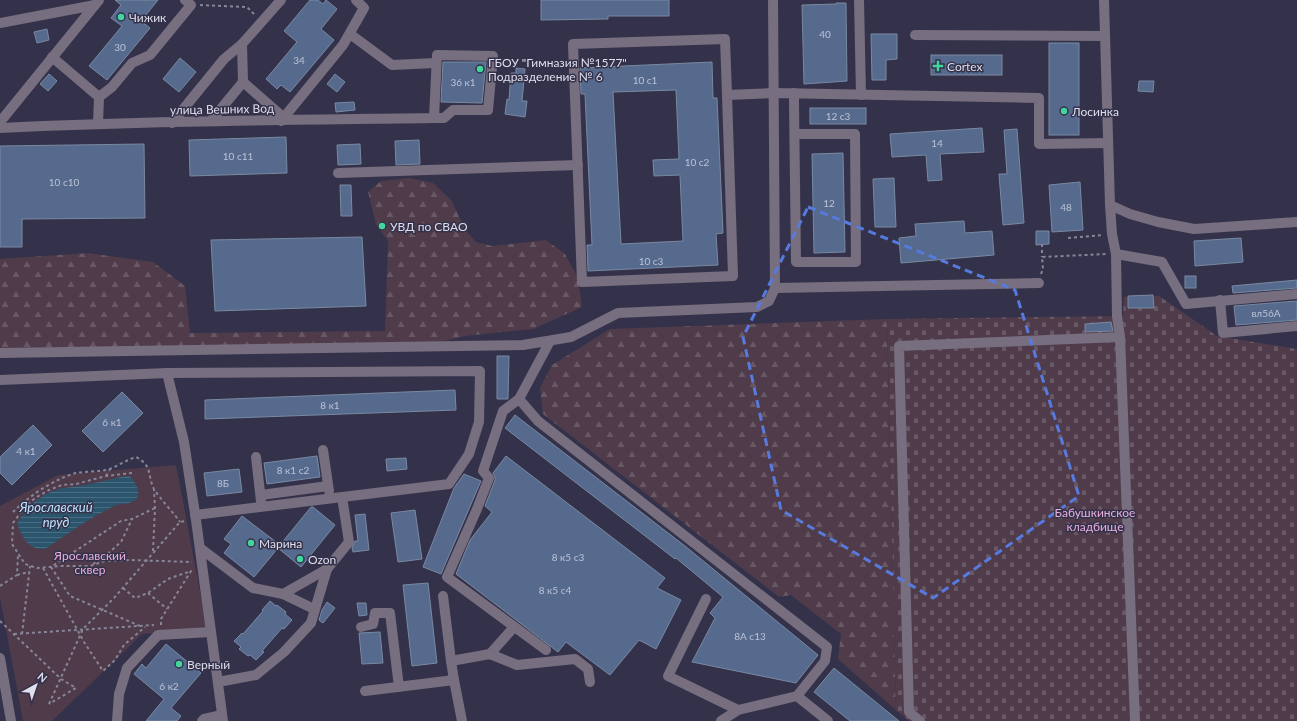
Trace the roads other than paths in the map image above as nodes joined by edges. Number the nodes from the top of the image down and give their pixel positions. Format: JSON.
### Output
{"nodes":[{"id":1,"x":280,"y":0,"type":"edge"},
{"id":2,"x":356,"y":0,"type":"edge"},
{"id":3,"x":773,"y":0,"type":"edge"},
{"id":4,"x":859,"y":0,"type":"edge"},
{"id":5,"x":1104,"y":0,"type":"edge"},
{"id":6,"x":97,"y":2,"type":"edge"},
{"id":7,"x":188,"y":2,"type":"edge"},
{"id":8,"x":0,"y":23,"type":"edge"},
{"id":9,"x":350,"y":34,"type":"junction"},
{"id":10,"x":915,"y":36,"type":"dead end"},
{"id":11,"x":1105,"y":36,"type":"junction"},
{"id":12,"x":242,"y":44,"type":"junction"},
{"id":13,"x":52,"y":58,"type":"junction"},
{"id":14,"x":436,"y":63,"type":"junction"},
{"id":15,"x":243,"y":82,"type":"junction"},
{"id":16,"x":774,"y":93,"type":"junction"},
{"id":17,"x":794,"y":94,"type":"junction"},
{"id":18,"x":727,"y":95,"type":"junction"},
{"id":19,"x":861,"y":95,"type":"junction"},
{"id":20,"x":100,"y":97,"type":"junction"},
{"id":21,"x":439,"y":118,"type":"junction"},
{"id":22,"x":282,"y":119,"type":"junction"},
{"id":23,"x":211,"y":121,"type":"junction"},
{"id":24,"x":0,"y":122,"type":"edge"},
{"id":25,"x":172,"y":123,"type":"junction"},
{"id":26,"x":98,"y":124,"type":"junction"},
{"id":27,"x":0,"y":128,"type":"edge"},
{"id":28,"x":795,"y":134,"type":"junction"},
{"id":29,"x":1108,"y":143,"type":"junction"},
{"id":30,"x":578,"y":165,"type":"junction"},
{"id":31,"x":338,"y":173,"type":"dead end"},
{"id":32,"x":1110,"y":206,"type":"junction"},
{"id":33,"x":1297,"y":222,"type":"edge"},
{"id":34,"x":1116,"y":254,"type":"junction"},
{"id":35,"x":1039,"y":283,"type":"road end"},
{"id":36,"x":775,"y":288,"type":"junction"},
{"id":37,"x":1297,"y":294,"type":"edge"},
{"id":38,"x":1220,"y":300,"type":"junction"},
{"id":39,"x":1297,"y":326,"type":"edge"},
{"id":40,"x":1120,"y":337,"type":"junction"},
{"id":41,"x":550,"y":341,"type":"junction"},
{"id":42,"x":0,"y":353,"type":"edge"},
{"id":43,"x":166,"y":373,"type":"junction"},
{"id":44,"x":0,"y":380,"type":"edge"},
{"id":45,"x":519,"y":399,"type":"junction"},
{"id":46,"x":323,"y":450,"type":"dead end"},
{"id":47,"x":256,"y":457,"type":"dead end"},
{"id":48,"x":328,"y":486,"type":"junction"},
{"id":49,"x":261,"y":495,"type":"junction"},
{"id":50,"x":342,"y":497,"type":"junction"},
{"id":51,"x":330,"y":499,"type":"junction"},
{"id":52,"x":262,"y":507,"type":"junction"},
{"id":53,"x":196,"y":518,"type":"junction"},
{"id":54,"x":200,"y":548,"type":"junction"},
{"id":55,"x":327,"y":569,"type":"junction"},
{"id":56,"x":283,"y":594,"type":"junction"},
{"id":57,"x":443,"y":596,"type":"dead end"},
{"id":58,"x":706,"y":599,"type":"dead end"},
{"id":59,"x":314,"y":609,"type":"junction"},
{"id":60,"x":360,"y":627,"type":"dead end"},
{"id":61,"x":514,"y":627,"type":"junction"},
{"id":62,"x":211,"y":632,"type":"junction"},
{"id":63,"x":546,"y":650,"type":"dead end"},
{"id":64,"x":490,"y":654,"type":"junction"},
{"id":65,"x":0,"y":658,"type":"edge"},
{"id":66,"x":451,"y":661,"type":"junction"},
{"id":67,"x":454,"y":680,"type":"junction"},
{"id":68,"x":218,"y":682,"type":"junction"},
{"id":69,"x":590,"y":682,"type":"dead end"},
{"id":70,"x":399,"y":687,"type":"junction"},
{"id":71,"x":365,"y":691,"type":"dead end"},
{"id":72,"x":797,"y":696,"type":"junction"},
{"id":73,"x":3,"y":698,"type":"edge"},
{"id":74,"x":738,"y":710,"type":"junction"},
{"id":75,"x":223,"y":718,"type":"edge"},
{"id":76,"x":11,"y":721,"type":"edge"},
{"id":77,"x":117,"y":721,"type":"edge"},
{"id":78,"x":202,"y":721,"type":"edge"},
{"id":79,"x":462,"y":721,"type":"edge"},
{"id":80,"x":721,"y":721,"type":"edge"},
{"id":81,"x":828,"y":721,"type":"edge"},
{"id":82,"x":920,"y":721,"type":"edge"},
{"id":83,"x":1135,"y":721,"type":"edge"}],
"edges":[{"from":1,"to":12,"type":"street"},
{"from":2,"to":9,"type":"street"},
{"from":3,"to":16,"type":"street"},
{"from":4,"to":19,"type":"street"},
{"from":5,"to":11,"type":"street"},
{"from":6,"to":8,"type":"street"},
{"from":6,"to":13,"type":"street"},
{"from":7,"to":20,"type":"street"},
{"from":9,"to":14,"type":"street"},
{"from":9,"to":22,"type":"street"},
{"from":10,"to":11,"type":"street"},
{"from":11,"to":29,"type":"street"},
{"from":12,"to":15,"type":"street"},
{"from":12,"to":25,"type":"street"},
{"from":13,"to":20,"type":"street"},
{"from":13,"to":24,"type":"street"},
{"from":14,"to":21,"type":"street"},
{"from":14,"to":21,"type":"street"},
{"from":15,"to":22,"type":"street"},
{"from":15,"to":23,"type":"street"},
{"from":16,"to":17,"type":"street"},
{"from":16,"to":18,"type":"street"},
{"from":16,"to":36,"type":"street"},
{"from":17,"to":19,"type":"street"},
{"from":17,"to":28,"type":"street"},
{"from":18,"to":30,"type":"street"},
{"from":18,"to":30,"type":"street"},
{"from":19,"to":29,"type":"street"},
{"from":20,"to":26,"type":"street"},
{"from":21,"to":22,"type":"street","name":"улица Вешних Вод"},
{"from":22,"to":23,"type":"street","name":"улица Вешних Вод"},
{"from":23,"to":25,"type":"street","name":"улица Вешних Вод"},
{"from":25,"to":26,"type":"street","name":"улица Вешних Вод"},
{"from":26,"to":27,"type":"street","name":"улица Вешних Вод"},
{"from":28,"to":28,"type":"street"},
{"from":29,"to":32,"type":"street"},
{"from":30,"to":31,"type":"street"},
{"from":32,"to":33,"type":"street"},
{"from":32,"to":34,"type":"street"},
{"from":34,"to":38,"type":"street"},
{"from":34,"to":40,"type":"street"},
{"from":35,"to":36,"type":"street"},
{"from":36,"to":41,"type":"street"},
{"from":37,"to":38,"type":"street"},
{"from":38,"to":39,"type":"street"},
{"from":40,"to":82,"type":"street"},
{"from":40,"to":83,"type":"street"},
{"from":41,"to":42,"type":"street"},
{"from":41,"to":45,"type":"street"},
{"from":43,"to":44,"type":"street"},
{"from":43,"to":50,"type":"street"},
{"from":43,"to":53,"type":"street"},
{"from":45,"to":61,"type":"street"},
{"from":45,"to":72,"type":"street"},
{"from":46,"to":48,"type":"street"},
{"from":47,"to":49,"type":"street"},
{"from":48,"to":49,"type":"street"},
{"from":48,"to":51,"type":"street"},
{"from":49,"to":52,"type":"street"},
{"from":50,"to":51,"type":"street"},
{"from":50,"to":55,"type":"street"},
{"from":51,"to":52,"type":"street"},
{"from":52,"to":53,"type":"street"},
{"from":53,"to":54,"type":"street"},
{"from":54,"to":56,"type":"street"},
{"from":54,"to":62,"type":"street"},
{"from":55,"to":56,"type":"street"},
{"from":55,"to":59,"type":"street"},
{"from":56,"to":59,"type":"street"},
{"from":57,"to":66,"type":"street"},
{"from":58,"to":74,"type":"street"},
{"from":59,"to":68,"type":"street"},
{"from":60,"to":70,"type":"street"},
{"from":61,"to":63,"type":"street"},
{"from":61,"to":64,"type":"street"},
{"from":62,"to":68,"type":"street"},
{"from":62,"to":77,"type":"street"},
{"from":64,"to":66,"type":"street"},
{"from":64,"to":69,"type":"street"},
{"from":65,"to":73,"type":"street"},
{"from":66,"to":67,"type":"street"},
{"from":67,"to":70,"type":"street"},
{"from":67,"to":79,"type":"street"},
{"from":68,"to":75,"type":"street"},
{"from":70,"to":71,"type":"street"},
{"from":72,"to":74,"type":"street"},
{"from":72,"to":81,"type":"street"},
{"from":73,"to":76,"type":"street"},
{"from":74,"to":80,"type":"street"},
{"from":75,"to":78,"type":"street"}]}
